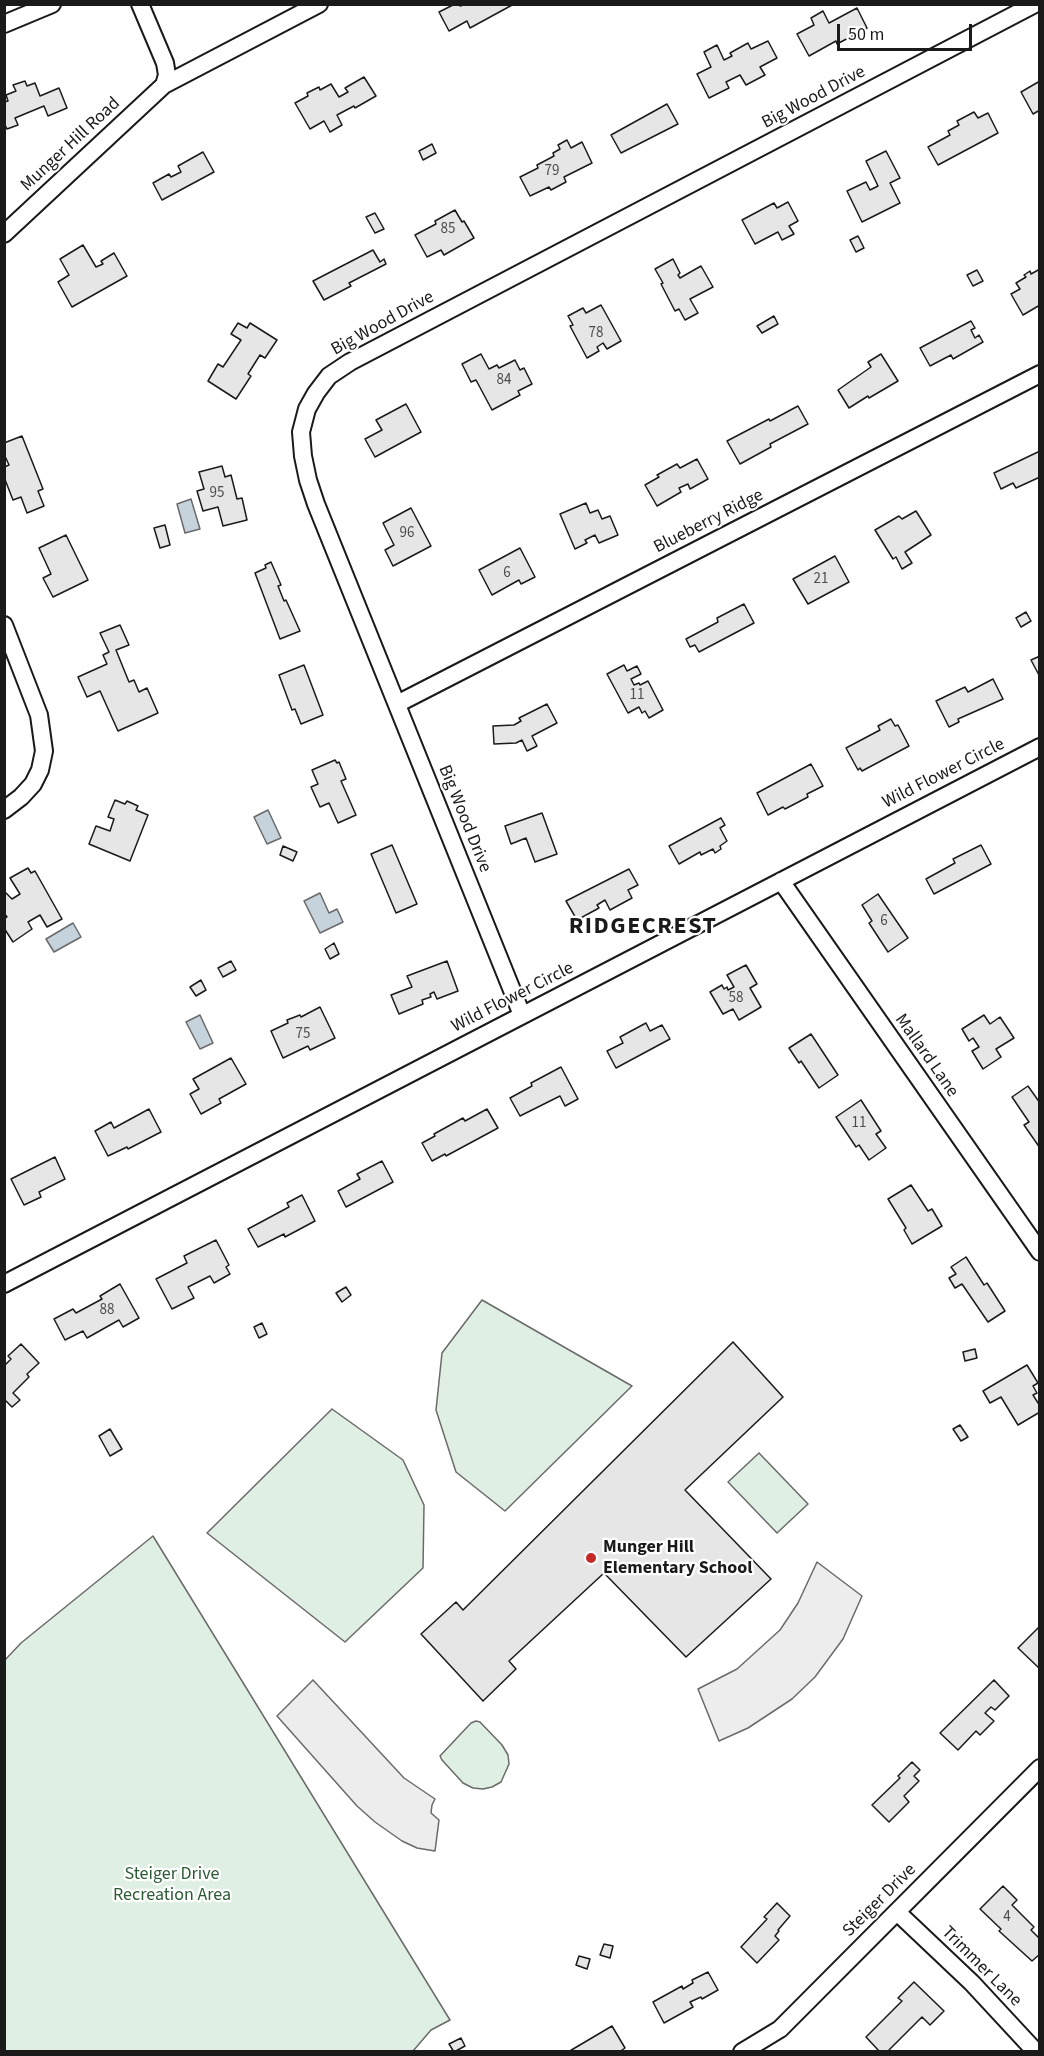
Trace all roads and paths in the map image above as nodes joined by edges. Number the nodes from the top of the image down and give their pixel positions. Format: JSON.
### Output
{"nodes":[{"id":1,"x":52,"y":4,"type":"edge"},
{"id":2,"x":140,"y":4,"type":"edge"},
{"id":3,"x":319,"y":4,"type":"edge"},
{"id":4,"x":1032,"y":5,"type":"edge"},
{"id":5,"x":4,"y":24,"type":"edge"},
{"id":6,"x":164,"y":85,"type":"junction"},
{"id":7,"x":4,"y":234,"type":"edge"},
{"id":8,"x":1040,"y":374,"type":"edge"},
{"id":9,"x":4,"y":625,"type":"edge"},
{"id":10,"x":397,"y":704,"type":"junction"},
{"id":11,"x":1040,"y":747,"type":"edge"},
{"id":12,"x":4,"y":810,"type":"edge"},
{"id":13,"x":781,"y":881,"type":"junction"},
{"id":14,"x":522,"y":1015,"type":"junction"},
{"id":15,"x":1040,"y":1252,"type":"edge"},
{"id":16,"x":4,"y":1284,"type":"edge"},
{"id":17,"x":1040,"y":1768,"type":"edge"},
{"id":18,"x":897,"y":1912,"type":"junction"},
{"id":19,"x":742,"y":2052,"type":"edge"},
{"id":20,"x":1036,"y":2052,"type":"edge"}],
"edges":[{"from":1,"to":5,"type":"street"},
{"from":2,"to":6,"type":"street"},
{"from":3,"to":6,"type":"street","name":"Munger Hill Road"},
{"from":4,"to":10,"type":"street","name":"Big Wood Drive"},
{"from":6,"to":7,"type":"street","name":"Munger Hill Road"},
{"from":8,"to":10,"type":"street","name":"Blueberry Ridge"},
{"from":9,"to":12,"type":"street"},
{"from":10,"to":14,"type":"street","name":"Big Wood Drive"},
{"from":11,"to":13,"type":"street","name":"Wild Flower Circle"},
{"from":13,"to":14,"type":"street","name":"Wild Flower Circle"},
{"from":13,"to":15,"type":"street","name":"Mallard Lane"},
{"from":14,"to":16,"type":"street","name":"Wild Flower Circle"},
{"from":17,"to":18,"type":"street","name":"Steiger Drive"},
{"from":18,"to":19,"type":"street","name":"Steiger Drive"},
{"from":18,"to":20,"type":"street","name":"Trimmer Lane"}]}
